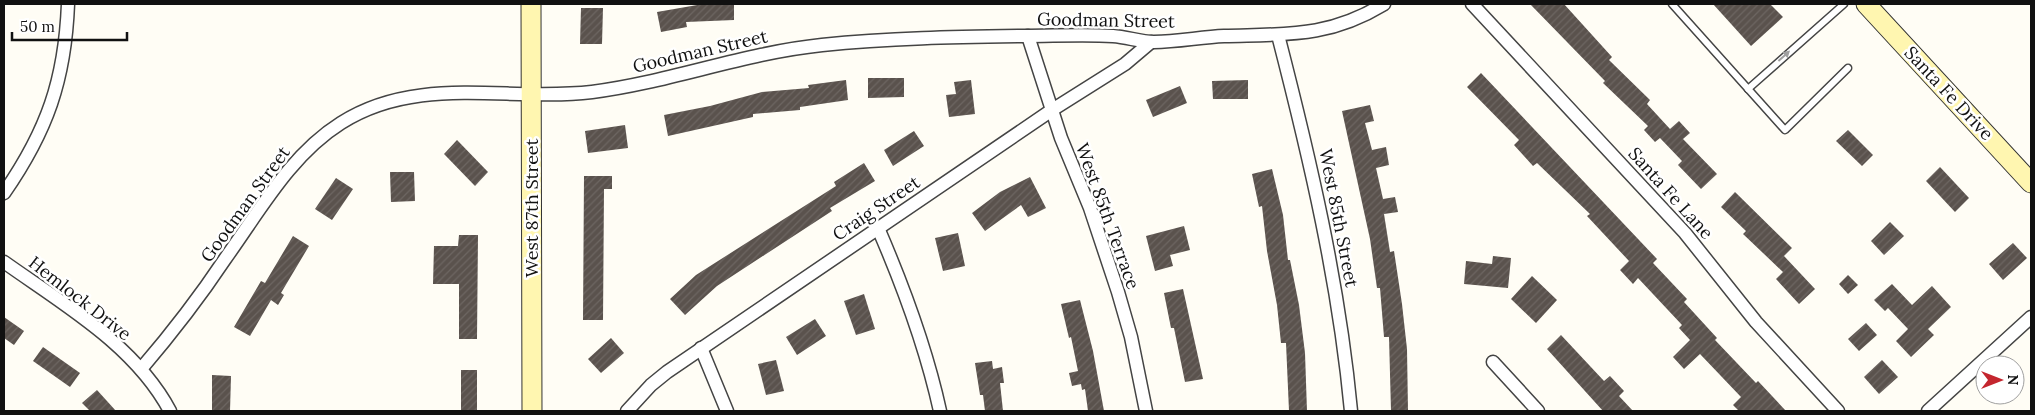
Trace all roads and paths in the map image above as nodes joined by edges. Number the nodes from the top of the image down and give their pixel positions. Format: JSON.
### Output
{"nodes":[{"id":1,"x":68,"y":4,"type":"edge"},
{"id":2,"x":531,"y":4,"type":"edge"},
{"id":3,"x":1384,"y":4,"type":"edge"},
{"id":4,"x":1472,"y":4,"type":"edge"},
{"id":5,"x":1672,"y":4,"type":"edge"},
{"id":6,"x":1844,"y":4,"type":"edge"},
{"id":7,"x":1866,"y":4,"type":"edge"},
{"id":8,"x":1278,"y":35,"type":"junction"},
{"id":9,"x":1028,"y":36,"type":"junction"},
{"id":10,"x":1151,"y":42,"type":"junction"},
{"id":11,"x":1848,"y":68,"type":"dead end"},
{"id":12,"x":1748,"y":89,"type":"junction"},
{"id":13,"x":531,"y":93,"type":"junction"},
{"id":14,"x":1052,"y":110,"type":"junction"},
{"id":15,"x":2031,"y":182,"type":"edge"},
{"id":16,"x":4,"y":193,"type":"edge"},
{"id":17,"x":878,"y":228,"type":"junction"},
{"id":18,"x":4,"y":262,"type":"edge"},
{"id":19,"x":2031,"y":317,"type":"edge"},
{"id":20,"x":701,"y":348,"type":"junction"},
{"id":21,"x":1493,"y":362,"type":"dead end"},
{"id":22,"x":140,"y":369,"type":"junction"},
{"id":23,"x":170,"y":411,"type":"edge"},
{"id":24,"x":532,"y":411,"type":"edge"},
{"id":25,"x":627,"y":411,"type":"edge"},
{"id":26,"x":727,"y":411,"type":"edge"},
{"id":27,"x":940,"y":411,"type":"edge"},
{"id":28,"x":1146,"y":411,"type":"edge"},
{"id":29,"x":1352,"y":411,"type":"edge"},
{"id":30,"x":1538,"y":411,"type":"edge"},
{"id":31,"x":1838,"y":411,"type":"edge"},
{"id":32,"x":1928,"y":411,"type":"edge"}],
"edges":[{"from":1,"to":16,"type":"street"},
{"from":2,"to":13,"type":"street","name":"West 87th Street"},
{"from":3,"to":8,"type":"street","name":"Goodman Street"},
{"from":4,"to":31,"type":"street","name":"Santa Fe Lane"},
{"from":5,"to":12,"type":"lane"},
{"from":12,"to":6,"type":"lane","one_way":true},
{"from":7,"to":15,"type":"street","name":"Santa Fe Drive"},
{"from":8,"to":10,"type":"street","name":"Goodman Street"},
{"from":8,"to":29,"type":"street","name":"West 85th Street"},
{"from":9,"to":10,"type":"street","name":"Goodman Street"},
{"from":9,"to":13,"type":"street","name":"Goodman Street"},
{"from":9,"to":14,"type":"street","name":"West 85th Terrace"},
{"from":10,"to":14,"type":"street","name":"Craig Street"},
{"from":11,"to":12,"type":"lane"},
{"from":13,"to":22,"type":"street","name":"Goodman Street"},
{"from":13,"to":24,"type":"street","name":"West 87th Street"},
{"from":14,"to":17,"type":"street","name":"Craig Street"},
{"from":14,"to":28,"type":"street","name":"West 85th Terrace"},
{"from":17,"to":20,"type":"street","name":"Craig Street"},
{"from":17,"to":27,"type":"street"},
{"from":18,"to":22,"type":"street","name":"Hemlock Drive"},
{"from":19,"to":32,"type":"street"},
{"from":20,"to":25,"type":"street","name":"Craig Street"},
{"from":20,"to":26,"type":"street"},
{"from":21,"to":30,"type":"street"},
{"from":22,"to":23,"type":"street","name":"Hemlock Drive"}]}
